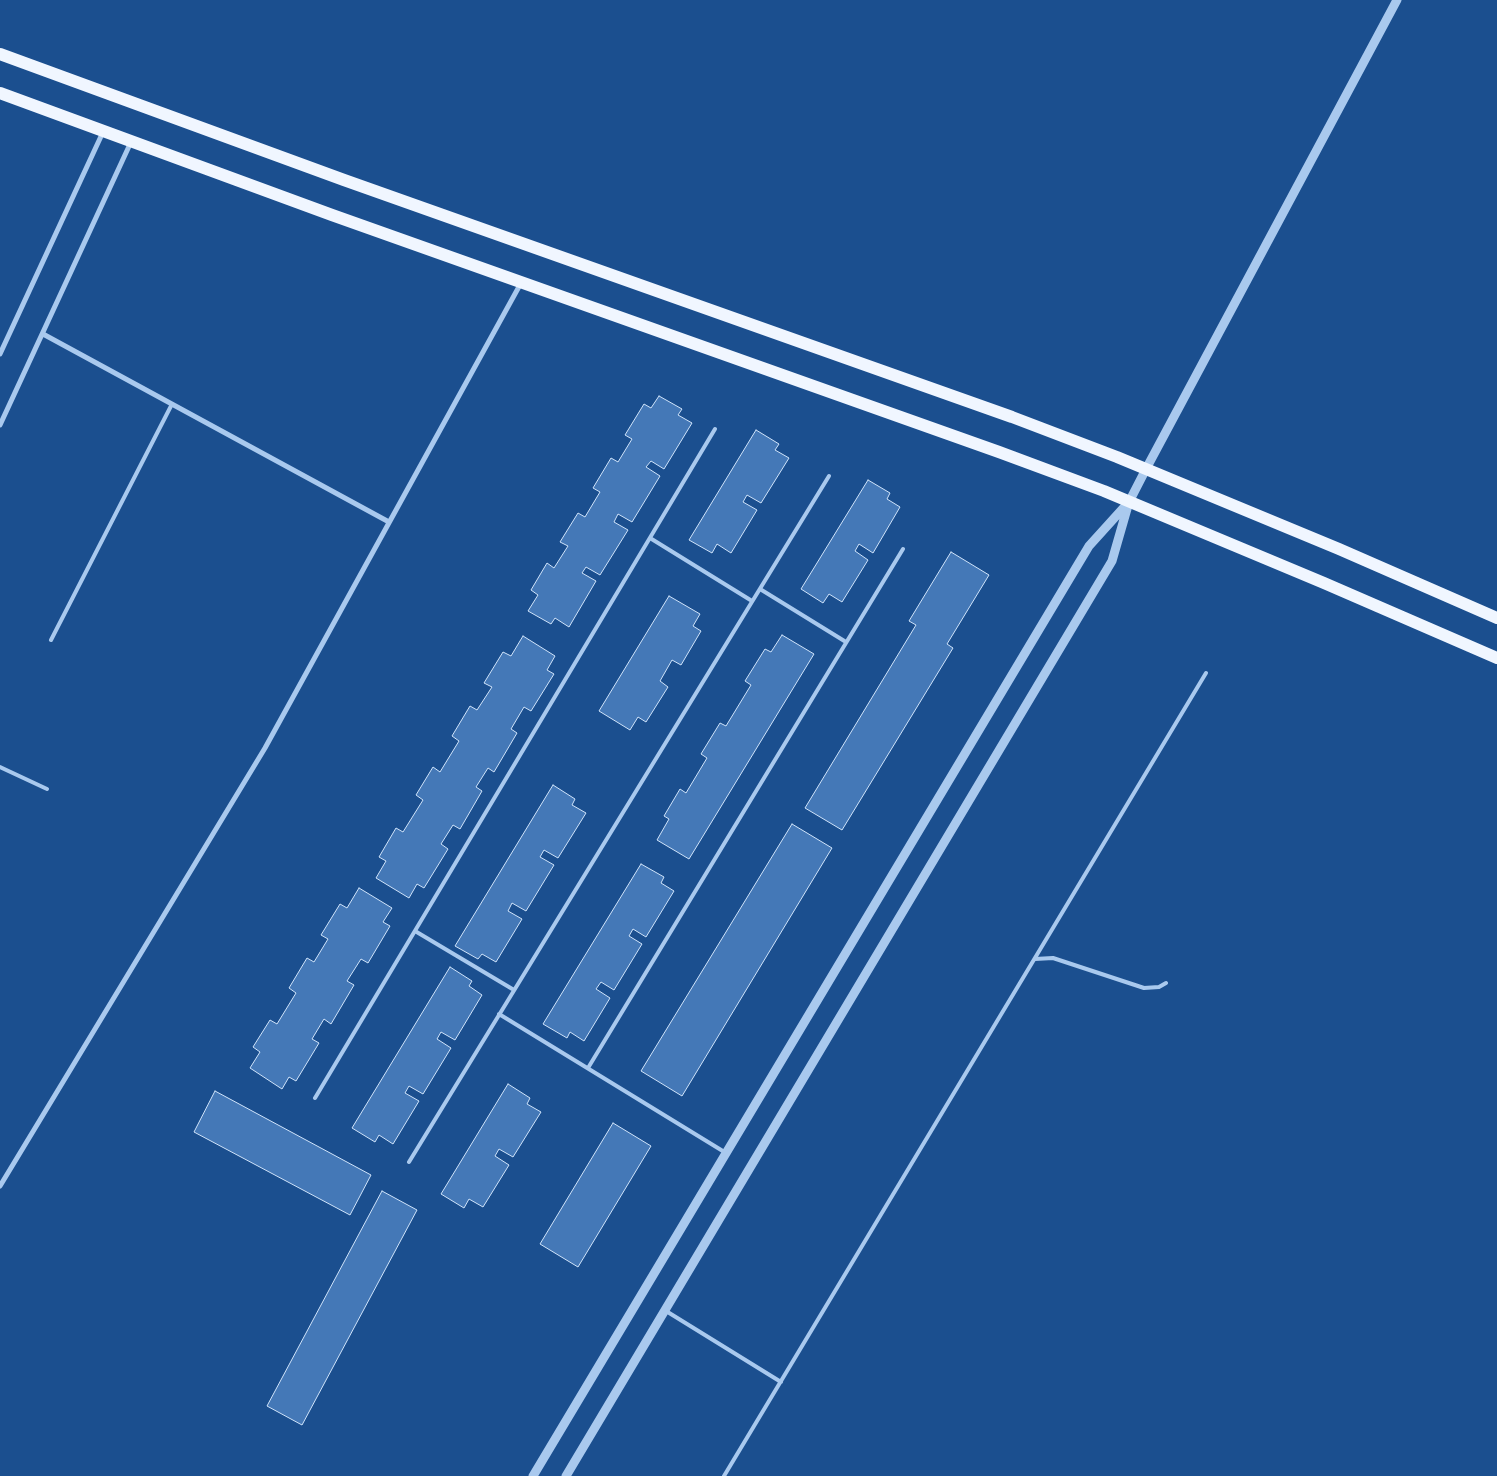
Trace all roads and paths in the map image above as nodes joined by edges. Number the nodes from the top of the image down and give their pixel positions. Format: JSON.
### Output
{"nodes":[{"id":1,"x":1397,"y":0,"type":"edge"},
{"id":2,"x":0,"y":54,"type":"edge"},
{"id":3,"x":0,"y":93,"type":"edge"},
{"id":4,"x":103,"y":131,"type":"junction"},
{"id":5,"x":132,"y":141,"type":"junction"},
{"id":6,"x":521,"y":282,"type":"junction"},
{"id":7,"x":43,"y":334,"type":"junction"},
{"id":8,"x":0,"y":354,"type":"edge"},
{"id":9,"x":172,"y":404,"type":"junction"},
{"id":10,"x":0,"y":425,"type":"edge"},
{"id":11,"x":715,"y":429,"type":"dead end"},
{"id":12,"x":1146,"y":469,"type":"junction"},
{"id":13,"x":829,"y":476,"type":"dead end"},
{"id":14,"x":1129,"y":502,"type":"junction"},
{"id":15,"x":390,"y":522,"type":"junction"},
{"id":16,"x":650,"y":538,"type":"junction"},
{"id":17,"x":903,"y":549,"type":"dead end"},
{"id":18,"x":760,"y":589,"type":"junction"},
{"id":19,"x":752,"y":601,"type":"junction"},
{"id":20,"x":1497,"y":618,"type":"edge"},
{"id":21,"x":51,"y":640,"type":"dead end"},
{"id":22,"x":846,"y":642,"type":"junction"},
{"id":23,"x":1497,"y":658,"type":"edge"},
{"id":24,"x":1206,"y":673,"type":"dead end"},
{"id":25,"x":0,"y":767,"type":"edge"},
{"id":26,"x":47,"y":789,"type":"dead end"},
{"id":27,"x":415,"y":931,"type":"junction"},
{"id":28,"x":1034,"y":959,"type":"junction"},
{"id":29,"x":1166,"y":983,"type":"dead end"},
{"id":30,"x":514,"y":990,"type":"junction"},
{"id":31,"x":499,"y":1014,"type":"junction"},
{"id":32,"x":588,"y":1068,"type":"junction"},
{"id":33,"x":315,"y":1098,"type":"dead end"},
{"id":34,"x":726,"y":1153,"type":"junction"},
{"id":35,"x":409,"y":1162,"type":"dead end"},
{"id":36,"x":0,"y":1186,"type":"edge"},
{"id":37,"x":665,"y":1310,"type":"junction"},
{"id":38,"x":781,"y":1382,"type":"junction"},
{"id":39,"x":533,"y":1476,"type":"edge"},
{"id":40,"x":566,"y":1476,"type":"edge"},
{"id":41,"x":724,"y":1476,"type":"edge"}],
"edges":[{"from":1,"to":12,"type":"street"},
{"from":2,"to":12,"type":"main road"},
{"from":3,"to":4,"type":"main road"},
{"from":4,"to":5,"type":"main road"},
{"from":4,"to":8,"type":"street"},
{"from":5,"to":6,"type":"main road"},
{"from":5,"to":7,"type":"street"},
{"from":6,"to":14,"type":"main road"},
{"from":6,"to":15,"type":"street"},
{"from":7,"to":9,"type":"street"},
{"from":7,"to":10,"type":"street"},
{"from":9,"to":15,"type":"street"},
{"from":9,"to":21,"type":"lane"},
{"from":11,"to":16,"type":"lane"},
{"from":12,"to":14,"type":"street"},
{"from":12,"to":20,"type":"main road"},
{"from":13,"to":18,"type":"lane"},
{"from":14,"to":23,"type":"main road"},
{"from":14,"to":34,"type":"street"},
{"from":14,"to":37,"type":"street"},
{"from":15,"to":36,"type":"street"},
{"from":16,"to":19,"type":"lane"},
{"from":16,"to":27,"type":"lane"},
{"from":17,"to":22,"type":"lane"},
{"from":18,"to":19,"type":"lane"},
{"from":18,"to":22,"type":"lane"},
{"from":19,"to":30,"type":"lane"},
{"from":22,"to":32,"type":"lane"},
{"from":24,"to":28,"type":"lane"},
{"from":25,"to":26,"type":"lane"},
{"from":27,"to":30,"type":"lane"},
{"from":27,"to":33,"type":"lane"},
{"from":28,"to":29,"type":"lane"},
{"from":28,"to":38,"type":"lane"},
{"from":30,"to":31,"type":"lane"},
{"from":31,"to":32,"type":"lane"},
{"from":31,"to":35,"type":"lane"},
{"from":32,"to":34,"type":"lane"},
{"from":34,"to":39,"type":"street"},
{"from":37,"to":38,"type":"lane"},
{"from":37,"to":40,"type":"street"},
{"from":38,"to":41,"type":"lane"}]}
